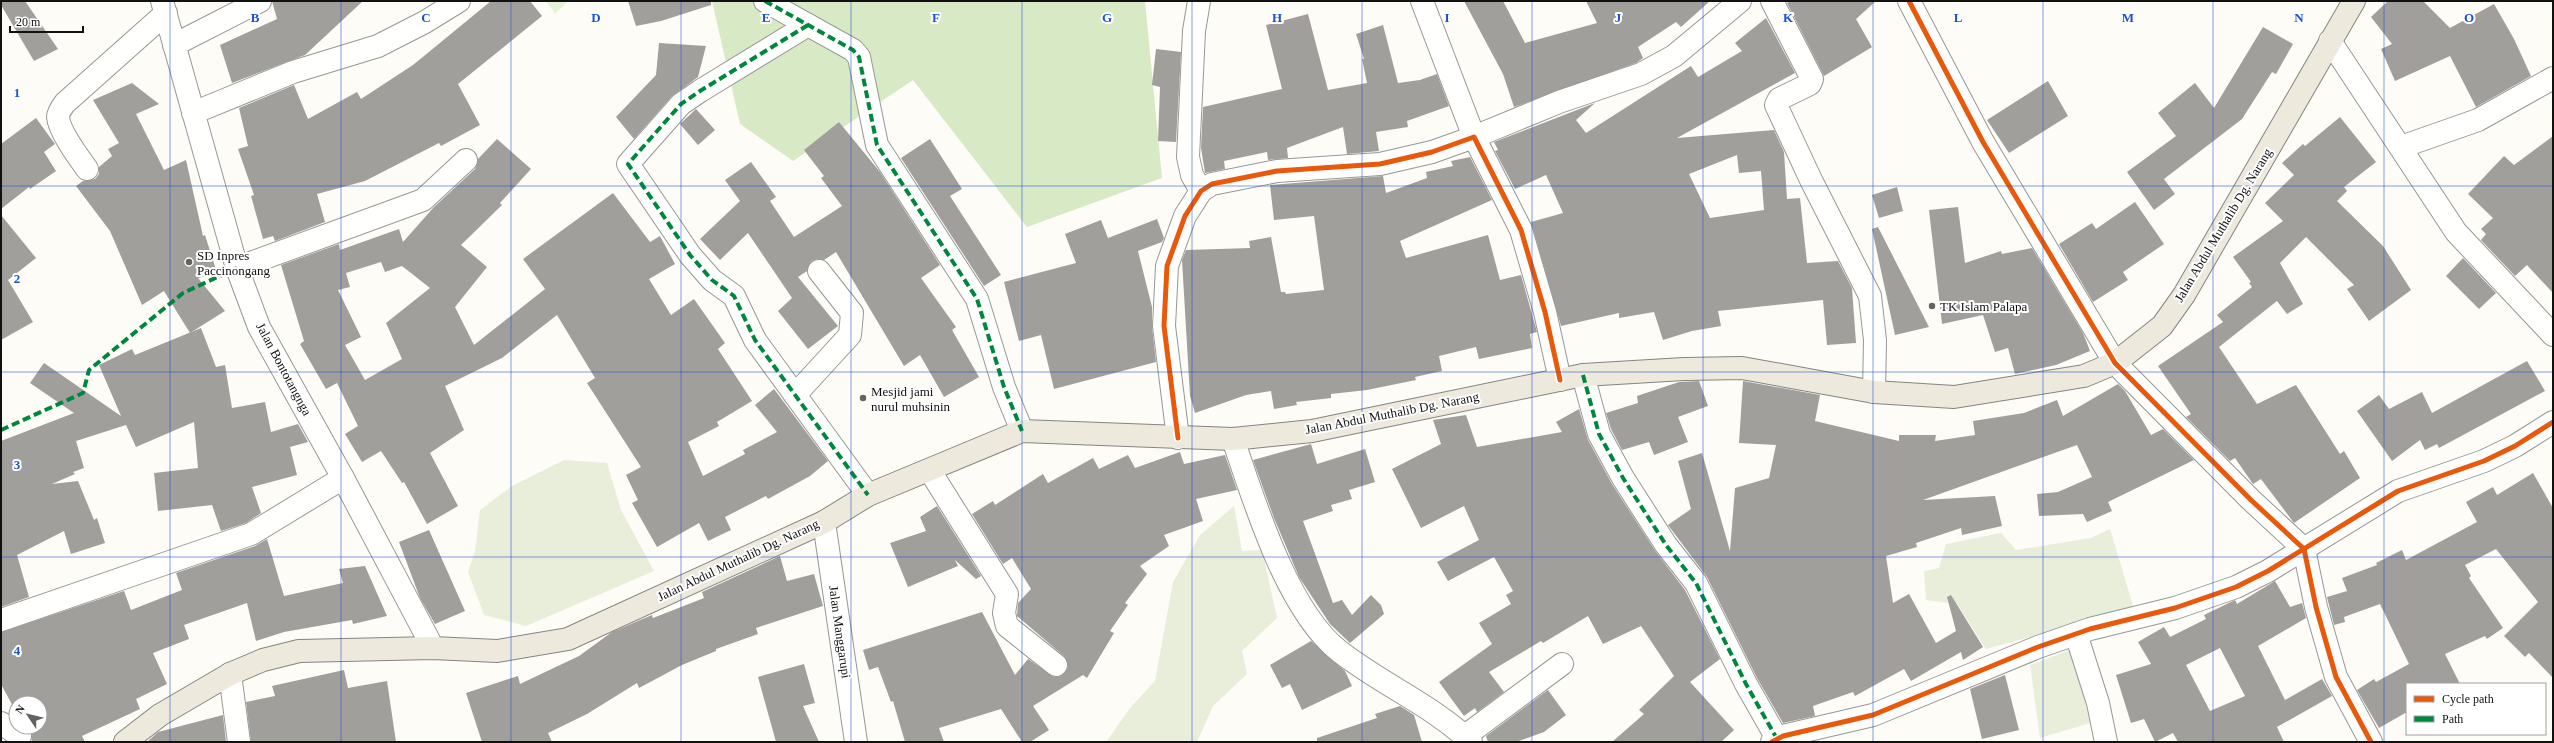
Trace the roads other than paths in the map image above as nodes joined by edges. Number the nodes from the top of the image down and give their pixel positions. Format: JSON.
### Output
{"nodes":[{"id":1,"x":260,"y":1,"type":"edge"},
{"id":2,"x":459,"y":1,"type":"edge"},
{"id":3,"x":765,"y":1,"type":"edge"},
{"id":4,"x":1199,"y":1,"type":"edge"},
{"id":5,"x":1422,"y":1,"type":"edge"},
{"id":6,"x":1740,"y":1,"type":"edge"},
{"id":7,"x":1772,"y":1,"type":"edge"},
{"id":8,"x":1909,"y":1,"type":"edge"},
{"id":9,"x":2354,"y":1,"type":"edge"},
{"id":10,"x":164,"y":7,"type":"edge"},
{"id":11,"x":808,"y":25,"type":"junction"},
{"id":12,"x":2330,"y":41,"type":"junction"},
{"id":13,"x":174,"y":45,"type":"junction"},
{"id":14,"x":2553,"y":78,"type":"edge"},
{"id":15,"x":193,"y":114,"type":"junction"},
{"id":16,"x":1474,"y":137,"type":"junction"},
{"id":17,"x":2400,"y":147,"type":"junction"},
{"id":18,"x":466,"y":160,"type":"dead end"},
{"id":19,"x":87,"y":169,"type":"dead end"},
{"id":20,"x":1201,"y":191,"type":"junction"},
{"id":21,"x":237,"y":268,"type":"junction"},
{"id":22,"x":819,"y":272,"type":"dead end"},
{"id":23,"x":2553,"y":335,"type":"edge"},
{"id":24,"x":2115,"y":363,"type":"junction"},
{"id":25,"x":1583,"y":375,"type":"junction"},
{"id":26,"x":1560,"y":380,"type":"junction"},
{"id":27,"x":1874,"y":392,"type":"junction"},
{"id":28,"x":794,"y":395,"type":"junction"},
{"id":29,"x":2553,"y":422,"type":"edge"},
{"id":30,"x":1022,"y":432,"type":"junction"},
{"id":31,"x":1178,"y":438,"type":"junction"},
{"id":32,"x":1233,"y":439,"type":"junction"},
{"id":33,"x":930,"y":471,"type":"junction"},
{"id":34,"x":343,"y":478,"type":"junction"},
{"id":35,"x":868,"y":495,"type":"junction"},
{"id":36,"x":824,"y":522,"type":"junction"},
{"id":37,"x":2304,"y":549,"type":"junction"},
{"id":38,"x":1,"y":620,"type":"edge"},
{"id":39,"x":2076,"y":634,"type":"junction"},
{"id":40,"x":433,"y":648,"type":"junction"},
{"id":41,"x":1562,"y":664,"type":"dead end"},
{"id":42,"x":1056,"y":666,"type":"dead end"},
{"id":43,"x":230,"y":674,"type":"junction"},
{"id":44,"x":1,"y":723,"type":"edge"},
{"id":45,"x":20,"y":736,"type":"dead end"},
{"id":46,"x":1468,"y":739,"type":"edge"},
{"id":47,"x":1776,"y":741,"type":"edge"},
{"id":48,"x":124,"y":742,"type":"edge"},
{"id":49,"x":239,"y":742,"type":"edge"},
{"id":50,"x":856,"y":742,"type":"edge"},
{"id":51,"x":2106,"y":742,"type":"edge"},
{"id":52,"x":2372,"y":742,"type":"edge"}],
"edges":[{"from":1,"to":13,"type":"street"},
{"from":2,"to":15,"type":"street"},
{"from":3,"to":11,"type":"street"},
{"from":4,"to":20,"type":"street"},
{"from":5,"to":16,"type":"street"},
{"from":6,"to":16,"type":"street"},
{"from":7,"to":27,"type":"street"},
{"from":8,"to":24,"type":"street"},
{"from":9,"to":12,"type":"main road","name":"Jalan Abdul Muthalib Dg. Narang"},
{"from":10,"to":13,"type":"street","name":"Jalan Bontotangnga"},
{"from":10,"to":19,"type":"street"},
{"from":11,"to":28,"type":"street"},
{"from":11,"to":30,"type":"street"},
{"from":12,"to":17,"type":"street"},
{"from":12,"to":24,"type":"main road","name":"Jalan Abdul Muthalib Dg. Narang"},
{"from":13,"to":15,"type":"street","name":"Jalan Bontotangnga"},
{"from":14,"to":17,"type":"street"},
{"from":15,"to":21,"type":"street","name":"Jalan Bontotangnga"},
{"from":16,"to":20,"type":"street"},
{"from":16,"to":26,"type":"street"},
{"from":17,"to":23,"type":"street"},
{"from":18,"to":21,"type":"street"},
{"from":20,"to":31,"type":"street"},
{"from":21,"to":34,"type":"street","name":"Jalan Bontotangnga"},
{"from":22,"to":28,"type":"street"},
{"from":24,"to":27,"type":"main road","name":"Jalan Abdul Muthalib Dg. Narang"},
{"from":24,"to":37,"type":"street"},
{"from":25,"to":26,"type":"main road","name":"Jalan Abdul Muthalib Dg. Narang"},
{"from":25,"to":27,"type":"main road","name":"Jalan Abdul Muthalib Dg. Narang"},
{"from":25,"to":47,"type":"street"},
{"from":26,"to":32,"type":"main road","name":"Jalan Abdul Muthalib Dg. Narang"},
{"from":28,"to":35,"type":"street"},
{"from":29,"to":37,"type":"street"},
{"from":30,"to":31,"type":"main road","name":"Jalan Abdul Muthalib Dg. Narang"},
{"from":30,"to":33,"type":"main road","name":"Jalan Abdul Muthalib Dg. Narang"},
{"from":31,"to":32,"type":"main road","name":"Jalan Abdul Muthalib Dg. Narang"},
{"from":32,"to":46,"type":"street"},
{"from":33,"to":35,"type":"main road","name":"Jalan Abdul Muthalib Dg. Narang"},
{"from":33,"to":42,"type":"street"},
{"from":34,"to":38,"type":"street"},
{"from":34,"to":40,"type":"street","name":"Jalan Bontotangnga"},
{"from":35,"to":36,"type":"main road","name":"Jalan Abdul Muthalib Dg. Narang"},
{"from":36,"to":40,"type":"main road","name":"Jalan Abdul Muthalib Dg. Narang"},
{"from":36,"to":50,"type":"street","name":"Jalan Manggarupi"},
{"from":37,"to":39,"type":"street"},
{"from":37,"to":52,"type":"street"},
{"from":39,"to":47,"type":"street"},
{"from":39,"to":51,"type":"street"},
{"from":40,"to":43,"type":"main road","name":"Jalan Abdul Muthalib Dg. Narang"},
{"from":41,"to":46,"type":"street"},
{"from":43,"to":48,"type":"main road","name":"Jalan Abdul Muthalib Dg. Narang"},
{"from":43,"to":49,"type":"street"},
{"from":44,"to":45,"type":"street"}]}
